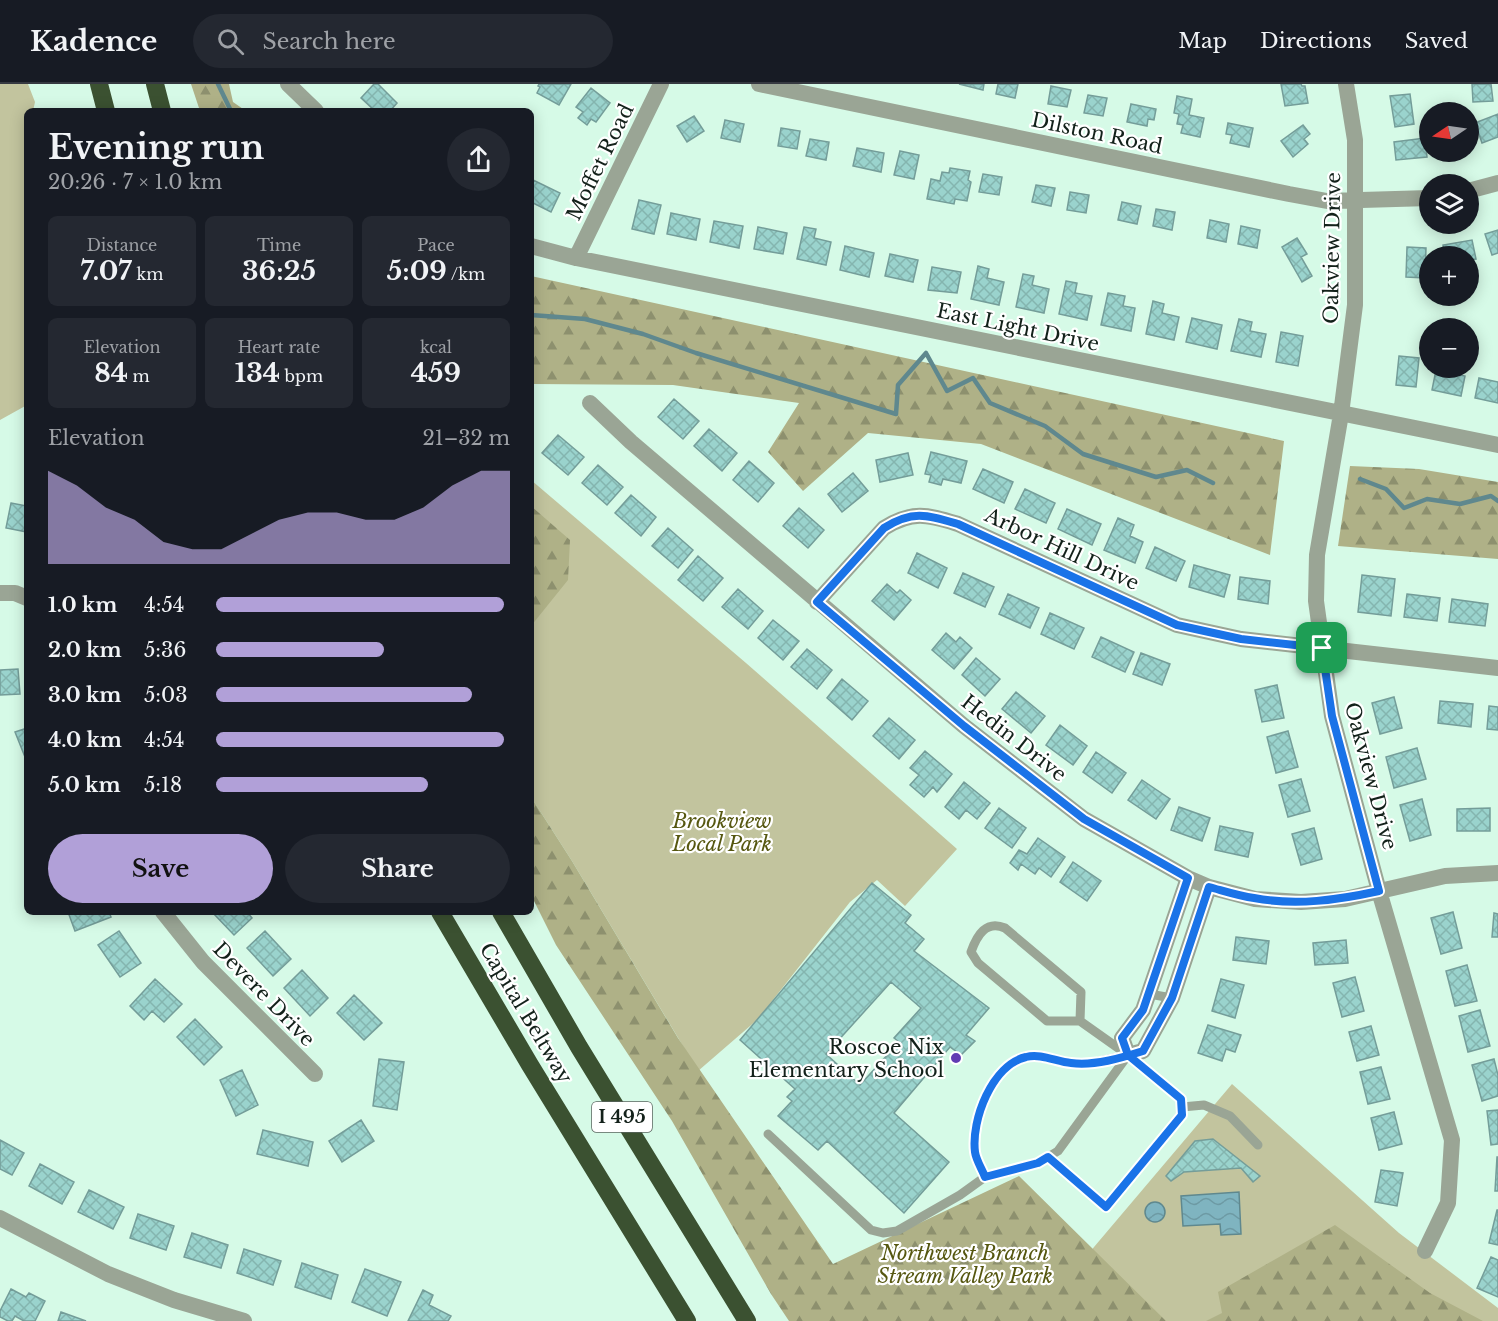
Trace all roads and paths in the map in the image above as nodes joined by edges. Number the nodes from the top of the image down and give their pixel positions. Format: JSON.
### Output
{"nodes":[{"id":1,"x":99,"y":84,"type":"edge"},
{"id":2,"x":154,"y":84,"type":"edge"},
{"id":3,"x":288,"y":84,"type":"edge"},
{"id":4,"x":661,"y":84,"type":"edge"},
{"id":5,"x":759,"y":84,"type":"edge"},
{"id":6,"x":1347,"y":84,"type":"edge"},
{"id":7,"x":105,"y":108,"type":"edge"},
{"id":8,"x":161,"y":108,"type":"edge"},
{"id":9,"x":313,"y":108,"type":"edge"},
{"id":10,"x":1498,"y":183,"type":"edge"},
{"id":11,"x":1479,"y":190,"type":"edge"},
{"id":12,"x":1419,"y":198,"type":"edge"},
{"id":13,"x":1356,"y":200,"type":"junction"},
{"id":14,"x":534,"y":247,"type":"edge"},
{"id":15,"x":576,"y":258,"type":"junction"},
{"id":16,"x":590,"y":403,"type":"dead end"},
{"id":17,"x":1341,"y":414,"type":"junction"},
{"id":18,"x":1498,"y":445,"type":"edge"},
{"id":19,"x":0,"y":593,"type":"edge"},
{"id":20,"x":24,"y":597,"type":"edge"},
{"id":21,"x":817,"y":602,"type":"junction"},
{"id":22,"x":1322,"y":648,"type":"junction"},
{"id":23,"x":1498,"y":668,"type":"edge"},
{"id":24,"x":1498,"y":873,"type":"edge"},
{"id":25,"x":1188,"y":878,"type":"junction"},
{"id":26,"x":1209,"y":887,"type":"junction"},
{"id":27,"x":1379,"y":891,"type":"junction"},
{"id":28,"x":166,"y":915,"type":"edge"},
{"id":29,"x":442,"y":915,"type":"edge"},
{"id":30,"x":503,"y":915,"type":"edge"},
{"id":31,"x":1149,"y":994,"type":"junction"},
{"id":32,"x":1172,"y":998,"type":"junction"},
{"id":33,"x":1080,"y":1021,"type":"junction"},
{"id":34,"x":1128,"y":1055,"type":"junction"},
{"id":35,"x":315,"y":1074,"type":"dead end"},
{"id":36,"x":1182,"y":1107,"type":"junction"},
{"id":37,"x":768,"y":1134,"type":"dead end"},
{"id":38,"x":1258,"y":1145,"type":"dead end"},
{"id":39,"x":1048,"y":1157,"type":"junction"},
{"id":40,"x":985,"y":1177,"type":"junction"},
{"id":41,"x":0,"y":1218,"type":"edge"},
{"id":42,"x":1425,"y":1251,"type":"dead end"},
{"id":43,"x":244,"y":1321,"type":"edge"},
{"id":44,"x":687,"y":1321,"type":"edge"},
{"id":45,"x":747,"y":1321,"type":"edge"}],
"edges":[{"from":1,"to":7,"type":"highway"},
{"from":2,"to":8,"type":"highway"},
{"from":3,"to":9,"type":"street"},
{"from":4,"to":15,"type":"street","name":"Moffet Road"},
{"from":5,"to":13,"type":"street","name":"Dilston Road"},
{"from":6,"to":13,"type":"street","name":"Oakview Drive"},
{"from":10,"to":11,"type":"street"},
{"from":12,"to":13,"type":"street","name":"Dilston Road"},
{"from":13,"to":17,"type":"street","name":"Oakview Drive"},
{"from":14,"to":15,"type":"street","name":"East Light Drive"},
{"from":15,"to":17,"type":"street","name":"East Light Drive"},
{"from":16,"to":21,"type":"street","name":"Hedin Drive"},
{"from":17,"to":18,"type":"street","name":"East Light Drive"},
{"from":17,"to":22,"type":"street","name":"Oakview Drive"},
{"from":19,"to":20,"type":"street"},
{"from":21,"to":22,"type":"street","name":"Arbor Hill Drive"},
{"from":21,"to":25,"type":"street","name":"Hedin Drive"},
{"from":22,"to":23,"type":"street"},
{"from":22,"to":27,"type":"street","name":"Oakview Drive"},
{"from":24,"to":27,"type":"street","name":"Hedin Drive"},
{"from":25,"to":26,"type":"street","name":"Hedin Drive"},
{"from":25,"to":31,"type":"street"},
{"from":26,"to":27,"type":"street","name":"Hedin Drive"},
{"from":26,"to":32,"type":"street"},
{"from":27,"to":42,"type":"street","name":"Oakview Drive"},
{"from":28,"to":35,"type":"street","name":"Devere Drive"},
{"from":29,"to":44,"type":"highway","name":"Capital Beltway","number":"I 495"},
{"from":30,"to":45,"type":"highway","name":"Capital Beltway","number":"I 495"},
{"from":31,"to":32,"type":"lane"},
{"from":31,"to":34,"type":"street"},
{"from":32,"to":34,"type":"street"},
{"from":33,"to":33,"type":"lane"},
{"from":33,"to":34,"type":"lane"},
{"from":34,"to":36,"type":"lane"},
{"from":34,"to":39,"type":"lane"},
{"from":34,"to":40,"type":"lane"},
{"from":36,"to":38,"type":"lane"},
{"from":36,"to":39,"type":"lane"},
{"from":37,"to":40,"type":"lane"},
{"from":39,"to":40,"type":"lane"},
{"from":41,"to":43,"type":"street"}]}
